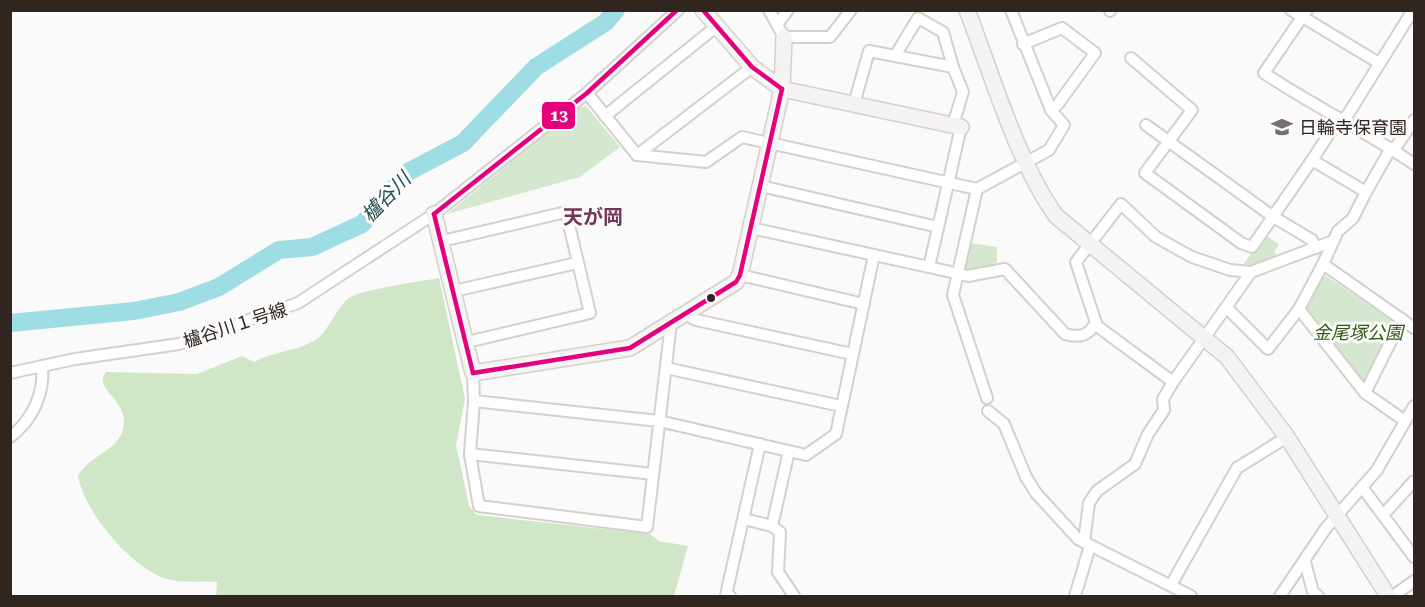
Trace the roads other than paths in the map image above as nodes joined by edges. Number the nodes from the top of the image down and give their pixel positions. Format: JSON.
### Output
{"nodes":[{"id":1,"x":678,"y":10,"type":"edge"},
{"id":2,"x":703,"y":10,"type":"edge"},
{"id":3,"x":769,"y":10,"type":"edge"},
{"id":4,"x":788,"y":10,"type":"edge"},
{"id":5,"x":851,"y":10,"type":"edge"},
{"id":6,"x":967,"y":10,"type":"edge"},
{"id":7,"x":1011,"y":10,"type":"edge"},
{"id":8,"x":1291,"y":10,"type":"edge"},
{"id":9,"x":1411,"y":13,"type":"edge"},
{"id":10,"x":1305,"y":15,"type":"edge"},
{"id":11,"x":717,"y":26,"type":"junction"},
{"id":12,"x":781,"y":30,"type":"junction"},
{"id":13,"x":1023,"y":44,"type":"junction"},
{"id":14,"x":895,"y":56,"type":"junction"},
{"id":15,"x":1131,"y":58,"type":"dead end"},
{"id":16,"x":1379,"y":63,"type":"junction"},
{"id":17,"x":752,"y":67,"type":"junction"},
{"id":18,"x":953,"y":67,"type":"junction"},
{"id":19,"x":782,"y":88,"type":"junction"},
{"id":20,"x":587,"y":93,"type":"junction"},
{"id":21,"x":854,"y":104,"type":"junction"},
{"id":22,"x":1051,"y":110,"type":"junction"},
{"id":23,"x":605,"y":116,"type":"junction"},
{"id":24,"x":1340,"y":118,"type":"junction"},
{"id":25,"x":1414,"y":120,"type":"edge"},
{"id":26,"x":1146,"y":125,"type":"dead end"},
{"id":27,"x":957,"y":126,"type":"junction"},
{"id":28,"x":1170,"y":141,"type":"junction"},
{"id":29,"x":770,"y":143,"type":"junction"},
{"id":30,"x":1392,"y":149,"type":"junction"},
{"id":31,"x":637,"y":155,"type":"junction"},
{"id":32,"x":1312,"y":160,"type":"junction"},
{"id":33,"x":1025,"y":161,"type":"junction"},
{"id":34,"x":1414,"y":164,"type":"edge"},
{"id":35,"x":948,"y":181,"type":"junction"},
{"id":36,"x":760,"y":186,"type":"junction"},
{"id":37,"x":977,"y":189,"type":"junction"},
{"id":38,"x":1366,"y":192,"type":"junction"},
{"id":39,"x":434,"y":214,"type":"junction"},
{"id":40,"x":1272,"y":216,"type":"junction"},
{"id":41,"x":938,"y":227,"type":"junction"},
{"id":42,"x":751,"y":228,"type":"junction"},
{"id":43,"x":442,"y":241,"type":"junction"},
{"id":44,"x":1333,"y":241,"type":"junction"},
{"id":45,"x":1088,"y":243,"type":"junction"},
{"id":46,"x":1316,"y":248,"type":"junction"},
{"id":47,"x":874,"y":255,"type":"junction"},
{"id":48,"x":577,"y":263,"type":"junction"},
{"id":49,"x":1323,"y":264,"type":"junction"},
{"id":50,"x":929,"y":267,"type":"junction"},
{"id":51,"x":1251,"y":272,"type":"junction"},
{"id":52,"x":958,"y":275,"type":"junction"},
{"id":53,"x":740,"y":276,"type":"junction"},
{"id":54,"x":454,"y":291,"type":"junction"},
{"id":55,"x":864,"y":304,"type":"junction"},
{"id":56,"x":1227,"y":308,"type":"junction"},
{"id":57,"x":1299,"y":309,"type":"junction"},
{"id":58,"x":685,"y":314,"type":"junction"},
{"id":59,"x":1402,"y":320,"type":"junction"},
{"id":60,"x":671,"y":323,"type":"junction"},
{"id":61,"x":1096,"y":323,"type":"junction"},
{"id":62,"x":1414,"y":328,"type":"edge"},
{"id":63,"x":1205,"y":336,"type":"junction"},
{"id":64,"x":467,"y":342,"type":"junction"},
{"id":65,"x":852,"y":354,"type":"junction"},
{"id":66,"x":42,"y":366,"type":"junction"},
{"id":67,"x":666,"y":368,"type":"junction"},
{"id":68,"x":10,"y":373,"type":"edge"},
{"id":69,"x":473,"y":374,"type":"junction"},
{"id":70,"x":1173,"y":382,"type":"junction"},
{"id":71,"x":1365,"y":393,"type":"junction"},
{"id":72,"x":987,"y":398,"type":"dead end"},
{"id":73,"x":474,"y":401,"type":"junction"},
{"id":74,"x":841,"y":406,"type":"junction"},
{"id":75,"x":1414,"y":406,"type":"edge"},
{"id":76,"x":988,"y":411,"type":"dead end"},
{"id":77,"x":659,"y":421,"type":"junction"},
{"id":78,"x":1405,"y":421,"type":"junction"},
{"id":79,"x":10,"y":437,"type":"edge"},
{"id":80,"x":1287,"y":437,"type":"junction"},
{"id":81,"x":760,"y":444,"type":"junction"},
{"id":82,"x":789,"y":451,"type":"junction"},
{"id":83,"x":470,"y":454,"type":"junction"},
{"id":84,"x":653,"y":474,"type":"junction"},
{"id":85,"x":1414,"y":481,"type":"edge"},
{"id":86,"x":1362,"y":487,"type":"junction"},
{"id":87,"x":1336,"y":515,"type":"junction"},
{"id":88,"x":1383,"y":515,"type":"junction"},
{"id":89,"x":744,"y":519,"type":"junction"},
{"id":90,"x":772,"y":526,"type":"junction"},
{"id":91,"x":1410,"y":541,"type":"edge"},
{"id":92,"x":1087,"y":544,"type":"junction"},
{"id":93,"x":1414,"y":556,"type":"edge"},
{"id":94,"x":1305,"y":562,"type":"junction"},
{"id":95,"x":1414,"y":581,"type":"edge"},
{"id":96,"x":1171,"y":585,"type":"junction"},
{"id":97,"x":730,"y":597,"type":"edge"},
{"id":98,"x":794,"y":597,"type":"edge"},
{"id":99,"x":1075,"y":597,"type":"edge"},
{"id":100,"x":1191,"y":597,"type":"edge"},
{"id":101,"x":1280,"y":597,"type":"edge"},
{"id":102,"x":1318,"y":597,"type":"edge"},
{"id":103,"x":1388,"y":597,"type":"edge"},
{"id":104,"x":1393,"y":597,"type":"edge"}],
"edges":[{"from":1,"to":20,"type":"street","name":"櫨谷川１号線"},
{"from":2,"to":11,"type":"street"},
{"from":3,"to":12,"type":"street"},
{"from":4,"to":12,"type":"street"},
{"from":5,"to":12,"type":"street"},
{"from":6,"to":33,"type":"street"},
{"from":7,"to":13,"type":"street"},
{"from":8,"to":10,"type":"street"},
{"from":9,"to":16,"type":"street"},
{"from":10,"to":16,"type":"street"},
{"from":10,"to":24,"type":"street"},
{"from":11,"to":17,"type":"street"},
{"from":11,"to":23,"type":"street"},
{"from":12,"to":19,"type":"street"},
{"from":13,"to":22,"type":"street"},
{"from":13,"to":22,"type":"street"},
{"from":14,"to":18,"type":"street"},
{"from":14,"to":18,"type":"street"},
{"from":14,"to":21,"type":"street"},
{"from":15,"to":28,"type":"street"},
{"from":16,"to":24,"type":"street"},
{"from":17,"to":19,"type":"street"},
{"from":17,"to":31,"type":"street"},
{"from":18,"to":27,"type":"street"},
{"from":19,"to":21,"type":"street"},
{"from":19,"to":29,"type":"street"},
{"from":20,"to":23,"type":"street"},
{"from":20,"to":39,"type":"street","name":"櫨谷川１号線"},
{"from":21,"to":27,"type":"street"},
{"from":22,"to":33,"type":"street"},
{"from":23,"to":31,"type":"street"},
{"from":24,"to":30,"type":"street"},
{"from":24,"to":32,"type":"street"},
{"from":25,"to":30,"type":"street"},
{"from":26,"to":28,"type":"street"},
{"from":27,"to":35,"type":"street"},
{"from":28,"to":40,"type":"street"},
{"from":28,"to":40,"type":"street"},
{"from":29,"to":31,"type":"street"},
{"from":29,"to":35,"type":"street"},
{"from":29,"to":36,"type":"street"},
{"from":30,"to":34,"type":"street"},
{"from":30,"to":38,"type":"street"},
{"from":32,"to":38,"type":"street"},
{"from":32,"to":40,"type":"street"},
{"from":33,"to":37,"type":"street"},
{"from":33,"to":45,"type":"street"},
{"from":35,"to":37,"type":"street"},
{"from":35,"to":41,"type":"street"},
{"from":36,"to":41,"type":"street"},
{"from":36,"to":42,"type":"street"},
{"from":37,"to":52,"type":"street"},
{"from":38,"to":44,"type":"street"},
{"from":39,"to":43,"type":"street"},
{"from":39,"to":66,"type":"street","name":"櫨谷川１号線"},
{"from":40,"to":46,"type":"street"},
{"from":41,"to":50,"type":"street"},
{"from":42,"to":47,"type":"street"},
{"from":42,"to":53,"type":"street"},
{"from":43,"to":48,"type":"street"},
{"from":43,"to":54,"type":"street"},
{"from":44,"to":46,"type":"street"},
{"from":44,"to":49,"type":"street"},
{"from":45,"to":51,"type":"street"},
{"from":45,"to":61,"type":"street"},
{"from":45,"to":63,"type":"street"},
{"from":46,"to":51,"type":"street"},
{"from":47,"to":50,"type":"street"},
{"from":47,"to":55,"type":"street"},
{"from":48,"to":54,"type":"street"},
{"from":48,"to":64,"type":"street"},
{"from":49,"to":57,"type":"street"},
{"from":49,"to":59,"type":"street"},
{"from":50,"to":52,"type":"street"},
{"from":51,"to":56,"type":"street"},
{"from":52,"to":61,"type":"street"},
{"from":52,"to":72,"type":"street"},
{"from":53,"to":55,"type":"street"},
{"from":53,"to":58,"type":"street"},
{"from":54,"to":64,"type":"street"},
{"from":55,"to":65,"type":"street"},
{"from":56,"to":57,"type":"street"},
{"from":56,"to":63,"type":"street"},
{"from":57,"to":71,"type":"street"},
{"from":58,"to":60,"type":"street"},
{"from":58,"to":65,"type":"street"},
{"from":59,"to":62,"type":"street"},
{"from":59,"to":71,"type":"street"},
{"from":60,"to":67,"type":"street"},
{"from":60,"to":69,"type":"street"},
{"from":61,"to":70,"type":"street"},
{"from":63,"to":70,"type":"street"},
{"from":63,"to":80,"type":"street"},
{"from":64,"to":69,"type":"street"},
{"from":65,"to":74,"type":"street"},
{"from":66,"to":68,"type":"street","name":"櫨谷川１号線"},
{"from":66,"to":79,"type":"street"},
{"from":67,"to":74,"type":"street"},
{"from":67,"to":77,"type":"street"},
{"from":69,"to":73,"type":"street"},
{"from":70,"to":92,"type":"street"},
{"from":71,"to":78,"type":"street"},
{"from":73,"to":77,"type":"street"},
{"from":73,"to":83,"type":"street"},
{"from":74,"to":82,"type":"street"},
{"from":75,"to":78,"type":"street"},
{"from":76,"to":92,"type":"street"},
{"from":77,"to":81,"type":"street"},
{"from":77,"to":84,"type":"street"},
{"from":78,"to":86,"type":"street"},
{"from":80,"to":87,"type":"street"},
{"from":80,"to":96,"type":"street"},
{"from":81,"to":82,"type":"street"},
{"from":81,"to":89,"type":"street"},
{"from":82,"to":90,"type":"street"},
{"from":83,"to":84,"type":"street"},
{"from":83,"to":84,"type":"street"},
{"from":85,"to":88,"type":"street"},
{"from":86,"to":87,"type":"street"},
{"from":86,"to":88,"type":"street"},
{"from":87,"to":94,"type":"street"},
{"from":87,"to":103,"type":"street"},
{"from":88,"to":91,"type":"street"},
{"from":89,"to":90,"type":"street"},
{"from":89,"to":97,"type":"street"},
{"from":90,"to":98,"type":"street"},
{"from":91,"to":93,"type":"street"},
{"from":92,"to":96,"type":"street"},
{"from":92,"to":99,"type":"street"},
{"from":94,"to":101,"type":"street"},
{"from":94,"to":102,"type":"street"},
{"from":95,"to":104,"type":"street"},
{"from":96,"to":100,"type":"street"}]}
